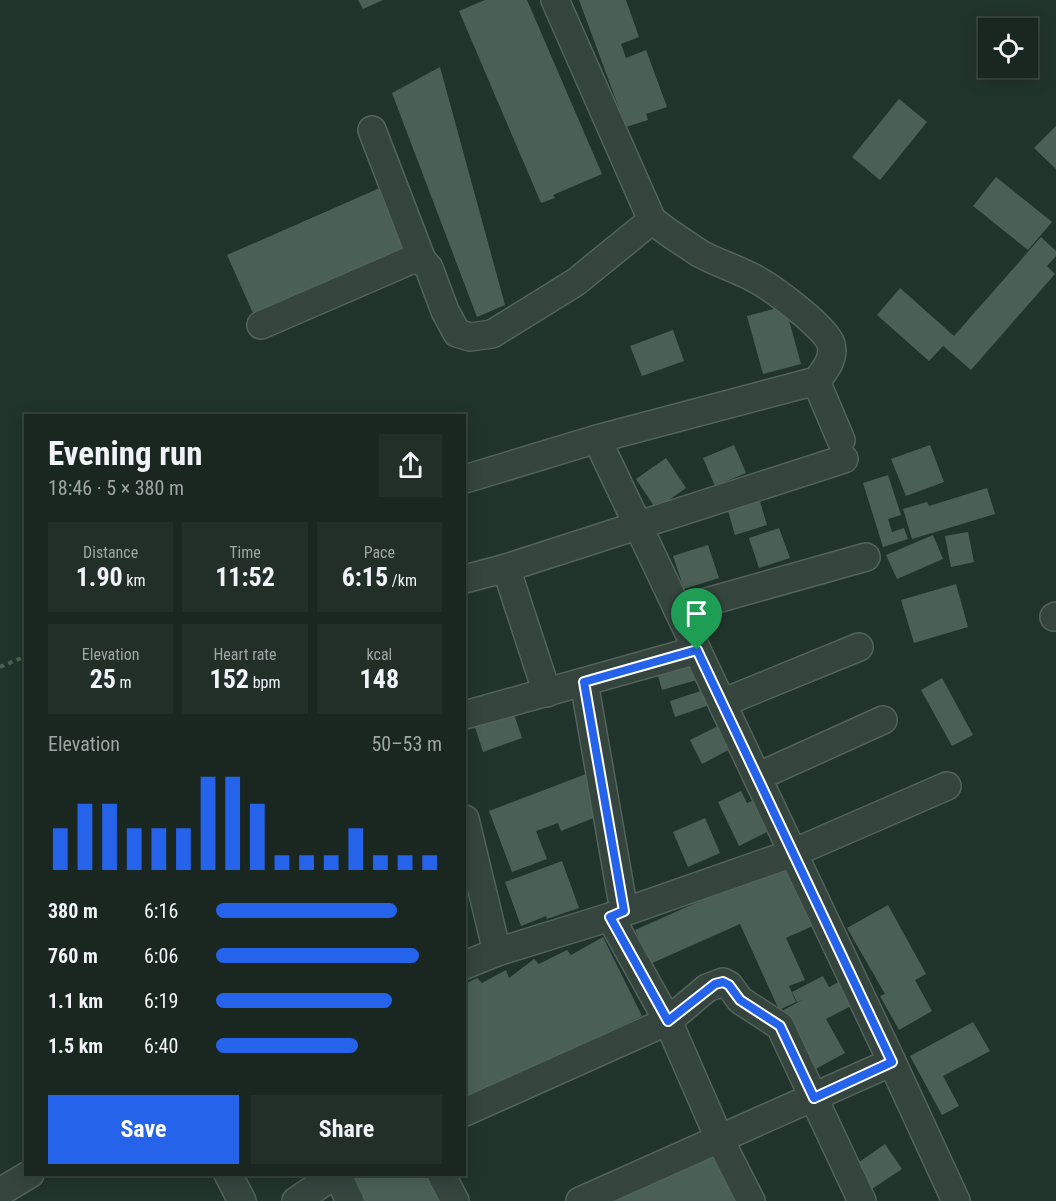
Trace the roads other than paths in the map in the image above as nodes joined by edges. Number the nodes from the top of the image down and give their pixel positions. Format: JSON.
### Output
{"nodes":[{"id":1,"x":555,"y":0,"type":"edge"},
{"id":2,"x":372,"y":129,"type":"dead end"},
{"id":3,"x":652,"y":220,"type":"junction"},
{"id":4,"x":422,"y":260,"type":"junction"},
{"id":5,"x":261,"y":325,"type":"dead end"},
{"id":6,"x":816,"y":381,"type":"junction"},
{"id":7,"x":597,"y":439,"type":"junction"},
{"id":8,"x":466,"y":479,"type":"edge"},
{"id":9,"x":638,"y":525,"type":"junction"},
{"id":10,"x":866,"y":557,"type":"dead end"},
{"id":11,"x":506,"y":568,"type":"junction"},
{"id":12,"x":466,"y":579,"type":"edge"},
{"id":13,"x":678,"y":609,"type":"junction"},
{"id":14,"x":859,"y":647,"type":"dead end"},
{"id":15,"x":697,"y":650,"type":"junction"},
{"id":16,"x":584,"y":682,"type":"junction"},
{"id":17,"x":547,"y":693,"type":"junction"},
{"id":18,"x":722,"y":703,"type":"junction"},
{"id":19,"x":466,"y":715,"type":"edge"},
{"id":20,"x":883,"y":720,"type":"dead end"},
{"id":21,"x":757,"y":777,"type":"junction"},
{"id":22,"x":947,"y":786,"type":"dead end"},
{"id":23,"x":466,"y":823,"type":"edge"},
{"id":24,"x":793,"y":853,"type":"junction"},
{"id":25,"x":617,"y":914,"type":"junction"},
{"id":26,"x":497,"y":952,"type":"junction"},
{"id":27,"x":466,"y":965,"type":"edge"},
{"id":28,"x":668,"y":1021,"type":"junction"},
{"id":29,"x":892,"y":1062,"type":"junction"},
{"id":30,"x":814,"y":1098,"type":"junction"},
{"id":31,"x":466,"y":1112,"type":"edge"},
{"id":32,"x":719,"y":1138,"type":"junction"},
{"id":33,"x":27,"y":1176,"type":"edge"},
{"id":34,"x":229,"y":1176,"type":"edge"},
{"id":35,"x":333,"y":1176,"type":"edge"},
{"id":36,"x":337,"y":1176,"type":"edge"},
{"id":37,"x":442,"y":1176,"type":"edge"},
{"id":38,"x":0,"y":1192,"type":"edge"},
{"id":39,"x":242,"y":1201,"type":"edge"},
{"id":40,"x":296,"y":1201,"type":"edge"},
{"id":41,"x":350,"y":1201,"type":"edge"},
{"id":42,"x":455,"y":1201,"type":"edge"},
{"id":43,"x":580,"y":1201,"type":"edge"},
{"id":44,"x":751,"y":1201,"type":"edge"},
{"id":45,"x":862,"y":1201,"type":"edge"},
{"id":46,"x":956,"y":1201,"type":"edge"}],
"edges":[{"from":1,"to":3,"type":"street"},
{"from":2,"to":4,"type":"street"},
{"from":3,"to":4,"type":"street"},
{"from":3,"to":6,"type":"street"},
{"from":4,"to":5,"type":"street"},
{"from":6,"to":7,"type":"street"},
{"from":6,"to":9,"type":"street"},
{"from":7,"to":8,"type":"street"},
{"from":7,"to":9,"type":"street"},
{"from":9,"to":11,"type":"street"},
{"from":9,"to":13,"type":"street"},
{"from":10,"to":13,"type":"street"},
{"from":11,"to":12,"type":"street"},
{"from":11,"to":17,"type":"street"},
{"from":13,"to":15,"type":"street"},
{"from":14,"to":18,"type":"street"},
{"from":15,"to":16,"type":"street"},
{"from":15,"to":18,"type":"street"},
{"from":16,"to":17,"type":"street"},
{"from":16,"to":25,"type":"street"},
{"from":17,"to":19,"type":"street"},
{"from":18,"to":21,"type":"street"},
{"from":20,"to":21,"type":"street"},
{"from":21,"to":24,"type":"street"},
{"from":22,"to":24,"type":"street"},
{"from":23,"to":26,"type":"street"},
{"from":24,"to":25,"type":"street"},
{"from":24,"to":29,"type":"street"},
{"from":25,"to":26,"type":"street"},
{"from":25,"to":28,"type":"street"},
{"from":26,"to":27,"type":"street"},
{"from":28,"to":30,"type":"street"},
{"from":28,"to":31,"type":"street"},
{"from":28,"to":32,"type":"street"},
{"from":29,"to":30,"type":"street"},
{"from":29,"to":46,"type":"street"},
{"from":30,"to":32,"type":"street"},
{"from":30,"to":45,"type":"street"},
{"from":32,"to":43,"type":"street"},
{"from":32,"to":44,"type":"street"},
{"from":33,"to":38,"type":"street"},
{"from":34,"to":39,"type":"street"},
{"from":35,"to":40,"type":"street"},
{"from":36,"to":41,"type":"street"},
{"from":37,"to":42,"type":"street"}]}
